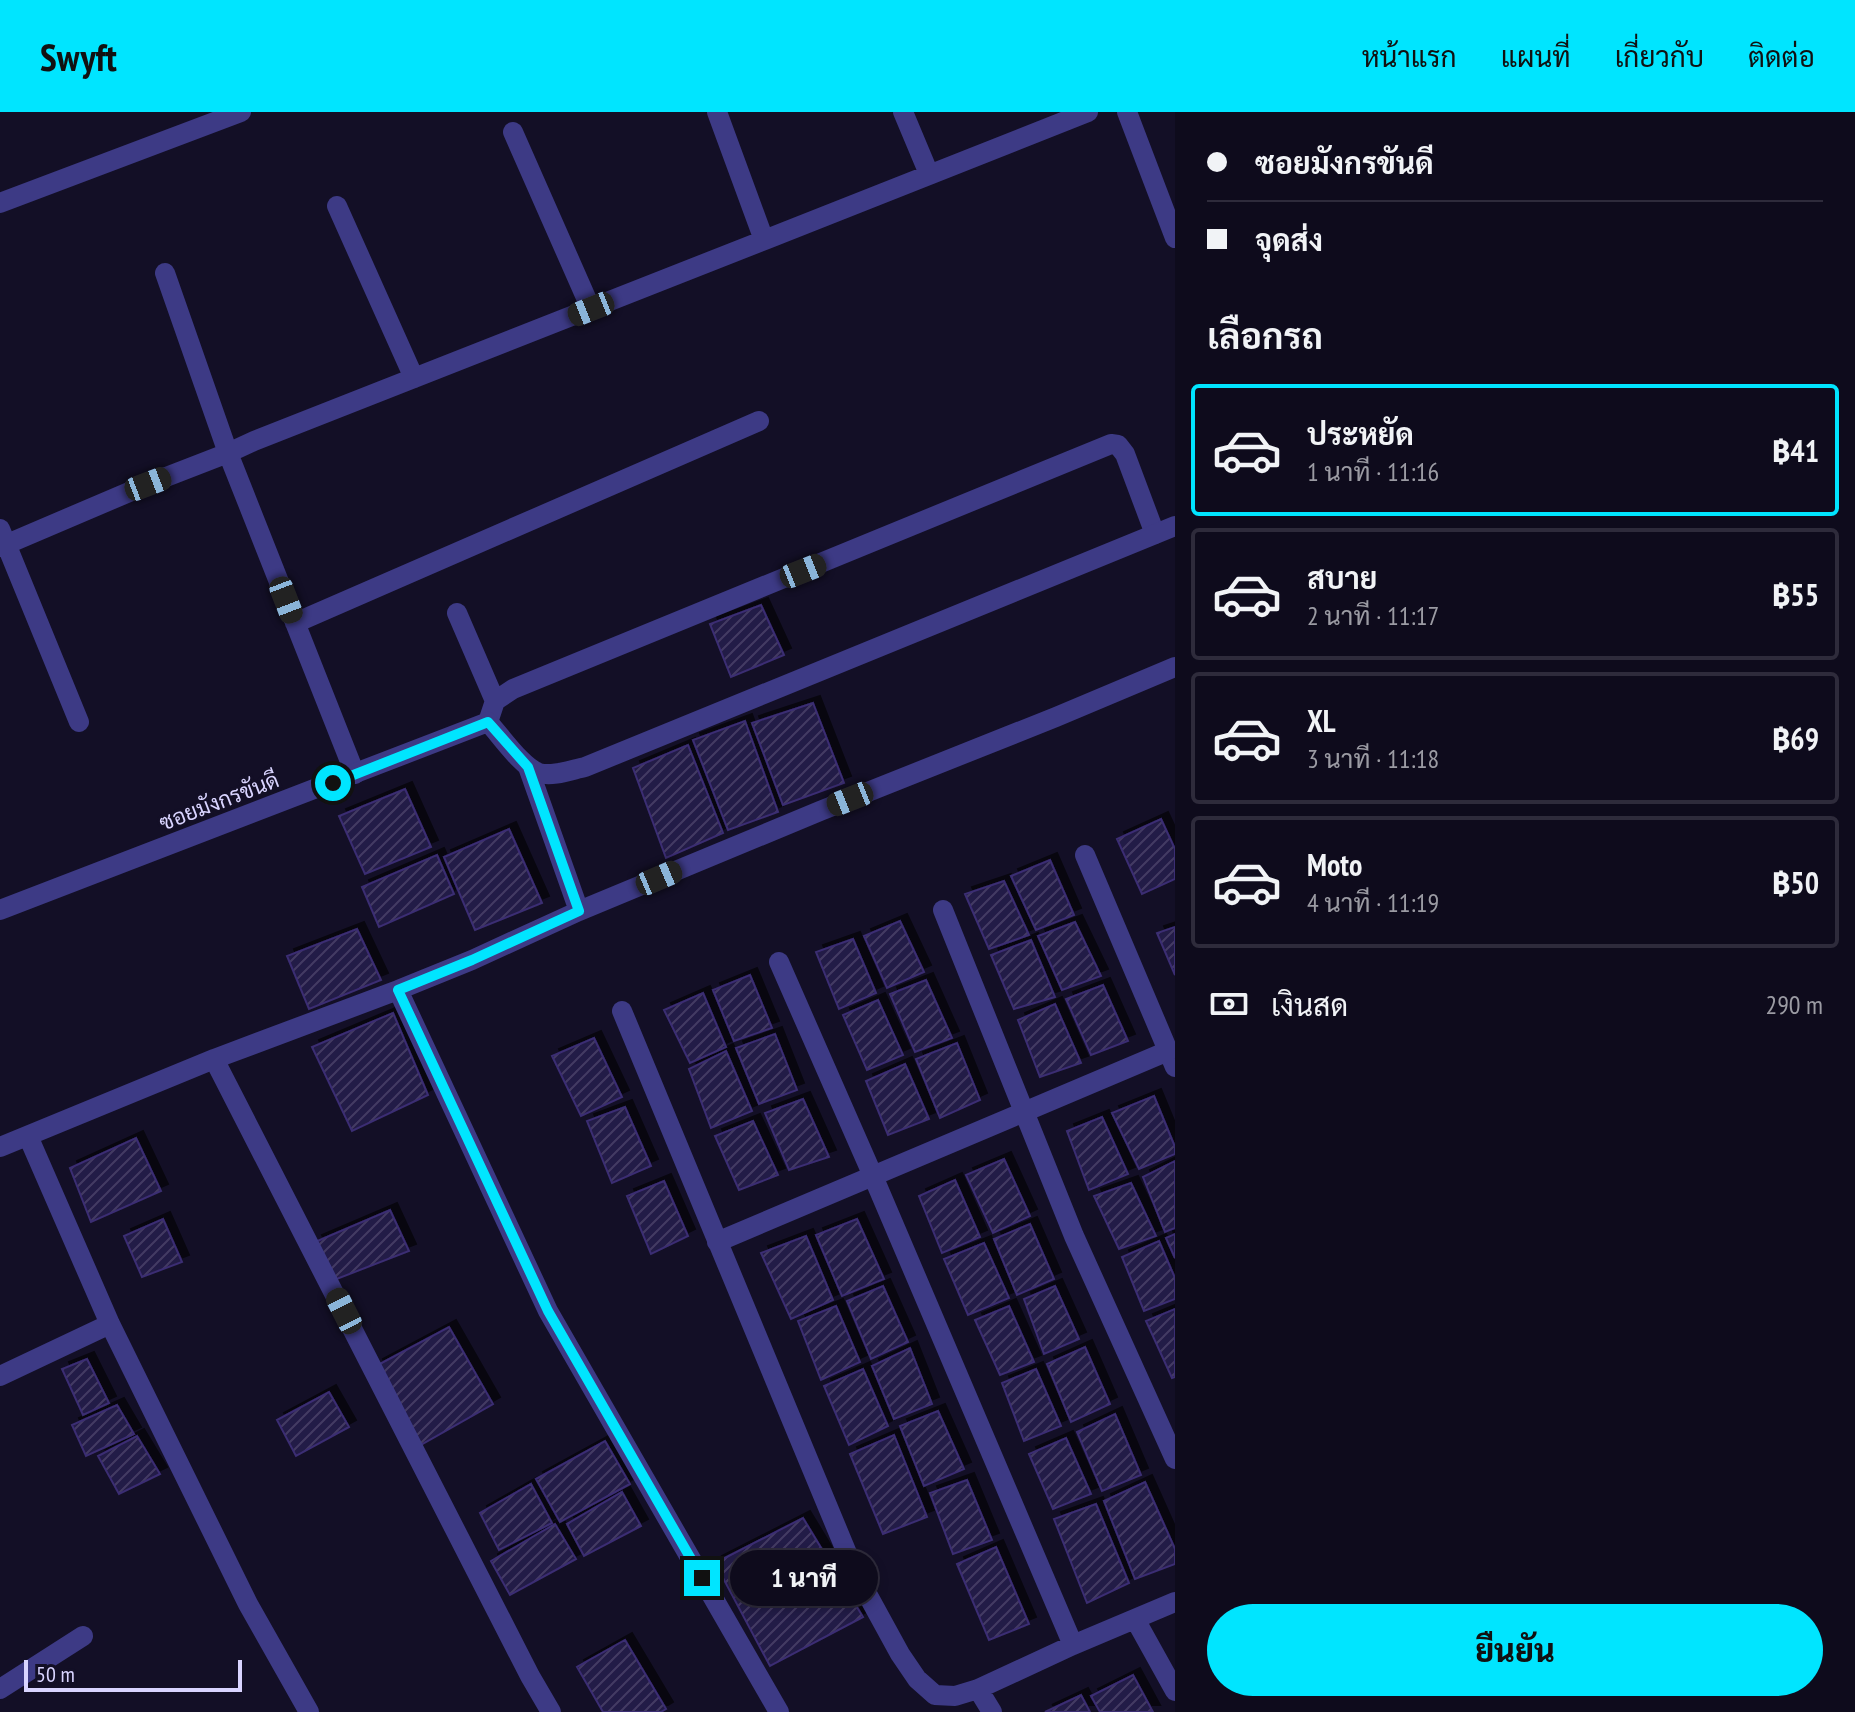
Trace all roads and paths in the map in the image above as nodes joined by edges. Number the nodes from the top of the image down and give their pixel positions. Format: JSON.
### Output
{"nodes":[{"id":1,"x":241,"y":112,"type":"edge"},
{"id":2,"x":717,"y":112,"type":"edge"},
{"id":3,"x":903,"y":112,"type":"edge"},
{"id":4,"x":1088,"y":112,"type":"edge"},
{"id":5,"x":1127,"y":112,"type":"edge"},
{"id":6,"x":513,"y":132,"type":"dead end"},
{"id":7,"x":929,"y":174,"type":"junction"},
{"id":8,"x":0,"y":203,"type":"edge"},
{"id":9,"x":337,"y":206,"type":"dead end"},
{"id":10,"x":1175,"y":238,"type":"edge"},
{"id":11,"x":764,"y":240,"type":"junction"},
{"id":12,"x":165,"y":273,"type":"dead end"},
{"id":13,"x":591,"y":309,"type":"junction"},
{"id":14,"x":414,"y":378,"type":"junction"},
{"id":15,"x":759,"y":421,"type":"dead end"},
{"id":16,"x":228,"y":453,"type":"junction"},
{"id":17,"x":1175,"y":526,"type":"edge"},
{"id":18,"x":1155,"y":534,"type":"junction"},
{"id":19,"x":2,"y":540,"type":"edge"},
{"id":20,"x":457,"y":613,"type":"dead end"},
{"id":21,"x":295,"y":623,"type":"junction"},
{"id":22,"x":1175,"y":667,"type":"edge"},
{"id":23,"x":495,"y":701,"type":"junction"},
{"id":24,"x":79,"y":722,"type":"dead end"},
{"id":25,"x":488,"y":722,"type":"junction"},
{"id":26,"x":528,"y":767,"type":"junction"},
{"id":27,"x":355,"y":774,"type":"junction"},
{"id":28,"x":1085,"y":855,"type":"dead end"},
{"id":29,"x":0,"y":910,"type":"edge"},
{"id":30,"x":943,"y":910,"type":"dead end"},
{"id":31,"x":579,"y":911,"type":"junction"},
{"id":32,"x":779,"y":962,"type":"dead end"},
{"id":33,"x":398,"y":990,"type":"junction"},
{"id":34,"x":622,"y":1011,"type":"dead end"},
{"id":35,"x":214,"y":1059,"type":"junction"},
{"id":36,"x":1172,"y":1059,"type":"edge"},
{"id":37,"x":1024,"y":1112,"type":"junction"},
{"id":38,"x":28,"y":1136,"type":"junction"},
{"id":39,"x":0,"y":1147,"type":"edge"},
{"id":40,"x":873,"y":1176,"type":"junction"},
{"id":41,"x":717,"y":1242,"type":"junction"},
{"id":42,"x":110,"y":1324,"type":"junction"},
{"id":43,"x":0,"y":1376,"type":"edge"},
{"id":44,"x":1175,"y":1459,"type":"edge"},
{"id":45,"x":1175,"y":1602,"type":"edge"},
{"id":46,"x":1135,"y":1619,"type":"junction"},
{"id":47,"x":83,"y":1636,"type":"dead end"},
{"id":48,"x":1073,"y":1645,"type":"junction"},
{"id":49,"x":0,"y":1689,"type":"edge"},
{"id":50,"x":978,"y":1689,"type":"junction"},
{"id":51,"x":1175,"y":1691,"type":"edge"},
{"id":52,"x":309,"y":1712,"type":"edge"},
{"id":53,"x":551,"y":1712,"type":"edge"},
{"id":54,"x":779,"y":1712,"type":"edge"},
{"id":55,"x":992,"y":1712,"type":"edge"}],
"edges":[{"from":1,"to":8,"type":"street"},
{"from":2,"to":11,"type":"street"},
{"from":3,"to":7,"type":"street"},
{"from":4,"to":7,"type":"street"},
{"from":5,"to":10,"type":"street"},
{"from":6,"to":13,"type":"street"},
{"from":7,"to":11,"type":"street"},
{"from":9,"to":14,"type":"street"},
{"from":11,"to":13,"type":"street"},
{"from":12,"to":16,"type":"street"},
{"from":13,"to":14,"type":"street"},
{"from":14,"to":16,"type":"street"},
{"from":15,"to":21,"type":"street"},
{"from":16,"to":19,"type":"street"},
{"from":16,"to":21,"type":"street"},
{"from":17,"to":18,"type":"street"},
{"from":18,"to":23,"type":"street"},
{"from":18,"to":26,"type":"street"},
{"from":19,"to":24,"type":"street"},
{"from":20,"to":23,"type":"street"},
{"from":21,"to":27,"type":"street"},
{"from":22,"to":31,"type":"street"},
{"from":23,"to":25,"type":"street"},
{"from":25,"to":26,"type":"street"},
{"from":25,"to":27,"type":"street","name":"ซอยมังกรขันดี"},
{"from":26,"to":31,"type":"street"},
{"from":27,"to":29,"type":"street","name":"ซอยมังกรขันดี"},
{"from":28,"to":36,"type":"street"},
{"from":30,"to":37,"type":"street"},
{"from":31,"to":33,"type":"street"},
{"from":32,"to":40,"type":"street"},
{"from":33,"to":35,"type":"street"},
{"from":33,"to":54,"type":"street"},
{"from":34,"to":41,"type":"street"},
{"from":35,"to":38,"type":"street"},
{"from":35,"to":53,"type":"street"},
{"from":36,"to":37,"type":"street"},
{"from":37,"to":40,"type":"street"},
{"from":37,"to":44,"type":"street"},
{"from":38,"to":39,"type":"street"},
{"from":38,"to":42,"type":"street"},
{"from":40,"to":41,"type":"street"},
{"from":40,"to":48,"type":"street"},
{"from":41,"to":50,"type":"street"},
{"from":42,"to":43,"type":"street"},
{"from":42,"to":52,"type":"street"},
{"from":45,"to":46,"type":"street"},
{"from":46,"to":48,"type":"street"},
{"from":46,"to":51,"type":"street"},
{"from":47,"to":49,"type":"street"},
{"from":48,"to":50,"type":"street"},
{"from":50,"to":55,"type":"street"}]}
